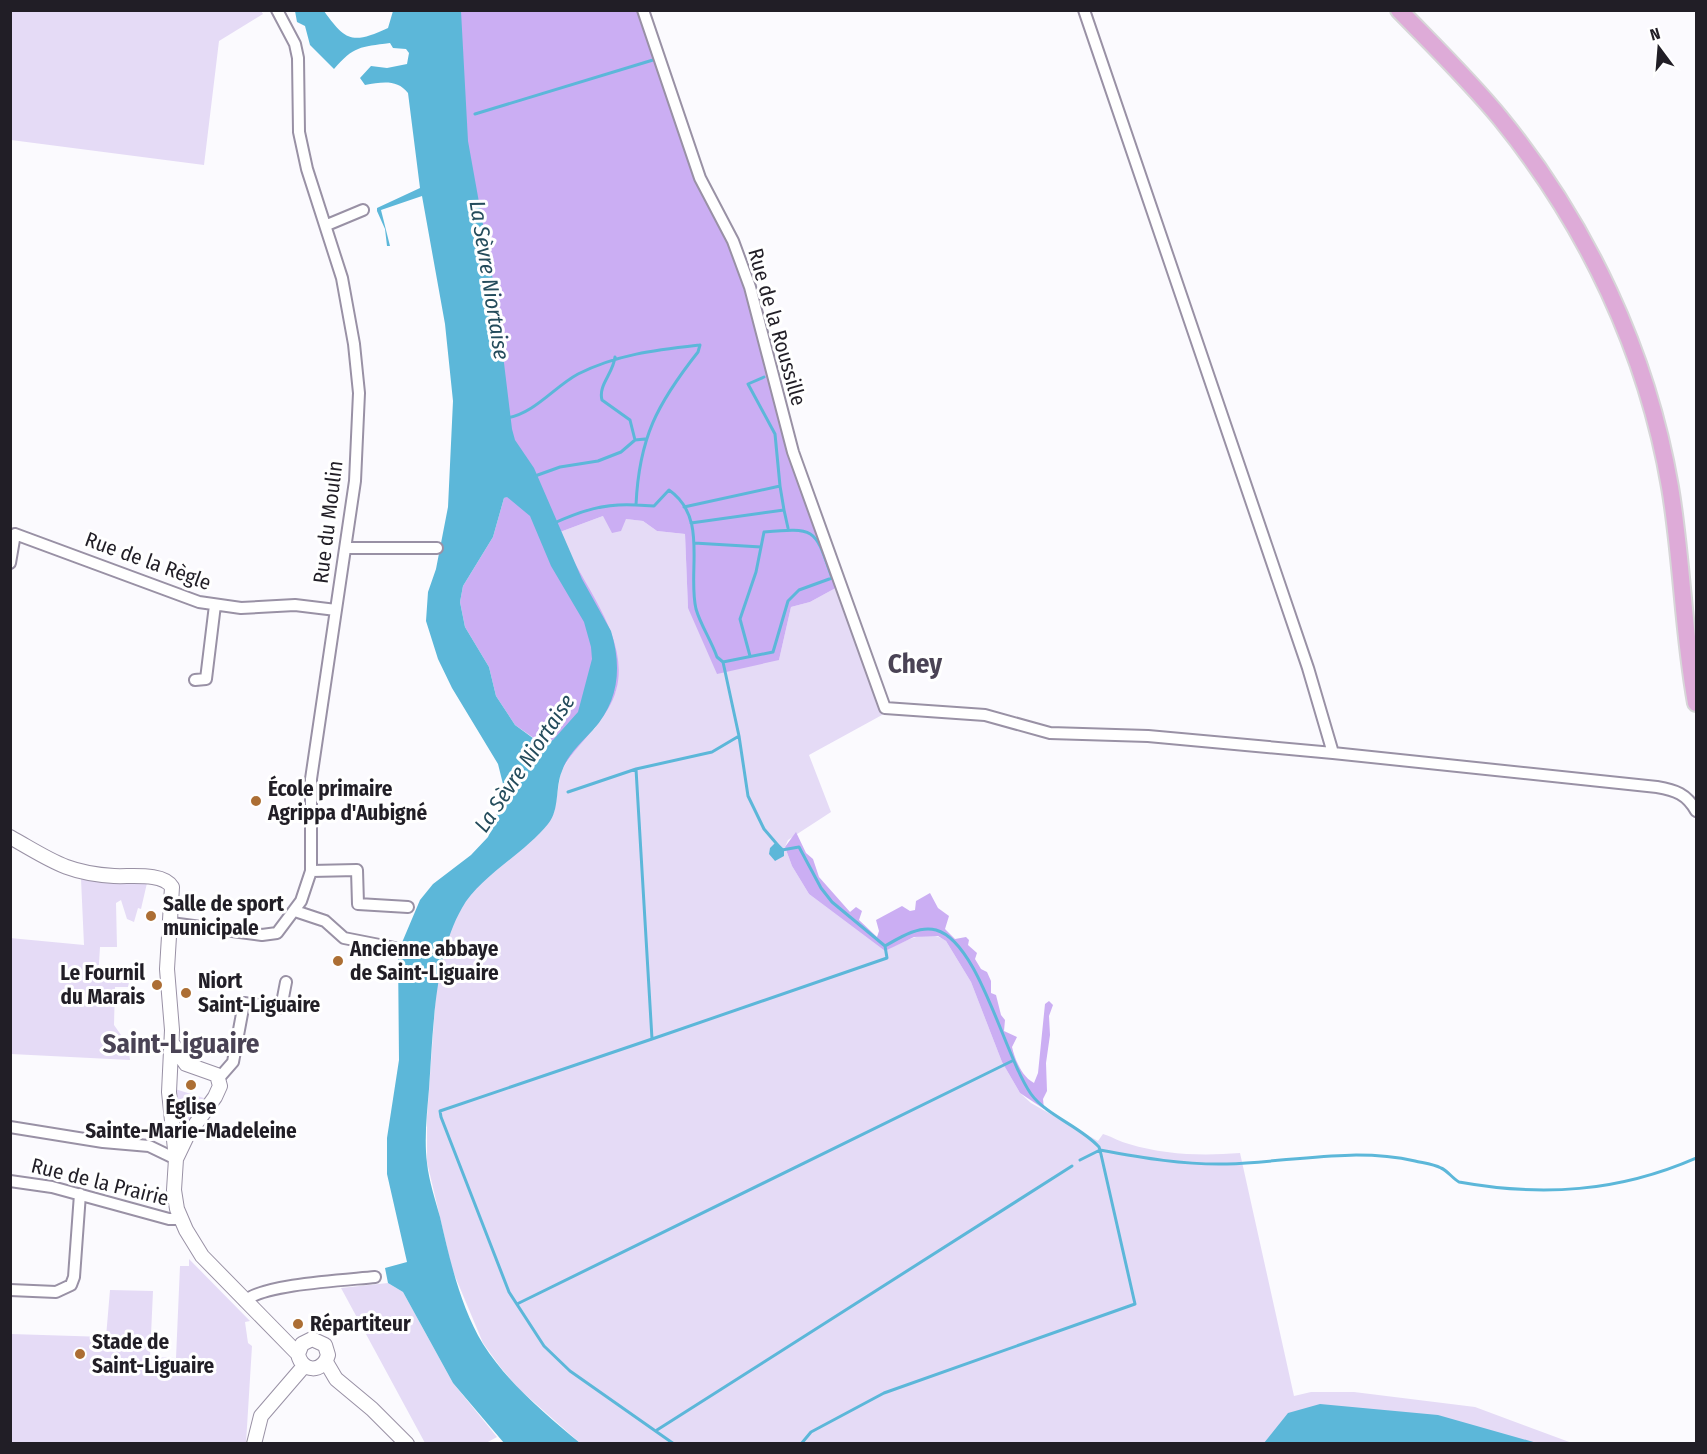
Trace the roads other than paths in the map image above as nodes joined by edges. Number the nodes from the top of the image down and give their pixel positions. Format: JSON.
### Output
{"nodes":[{"id":1,"x":277,"y":10,"type":"edge"},
{"id":2,"x":643,"y":10,"type":"edge"},
{"id":3,"x":1084,"y":10,"type":"edge"},
{"id":4,"x":1399,"y":10,"type":"edge"},
{"id":5,"x":363,"y":210,"type":"dead end"},
{"id":6,"x":327,"y":225,"type":"junction"},
{"id":7,"x":13,"y":533,"type":"edge"},
{"id":8,"x":347,"y":548,"type":"junction"},
{"id":9,"x":437,"y":548,"type":"dead end"},
{"id":10,"x":10,"y":563,"type":"edge"},
{"id":11,"x":215,"y":605,"type":"junction"},
{"id":12,"x":336,"y":610,"type":"junction"},
{"id":13,"x":195,"y":680,"type":"dead end"},
{"id":14,"x":1696,"y":703,"type":"edge"},
{"id":15,"x":1333,"y":753,"type":"junction"},
{"id":16,"x":1696,"y":811,"type":"edge"},
{"id":17,"x":10,"y":837,"type":"edge"},
{"id":18,"x":311,"y":871,"type":"junction"},
{"id":19,"x":408,"y":907,"type":"dead end"},
{"id":20,"x":295,"y":911,"type":"junction"},
{"id":21,"x":171,"y":923,"type":"junction"},
{"id":22,"x":400,"y":949,"type":"dead end"},
{"id":23,"x":286,"y":982,"type":"dead end"},
{"id":24,"x":172,"y":1043,"type":"junction"},
{"id":25,"x":186,"y":1064,"type":"junction"},
{"id":26,"x":169,"y":1070,"type":"junction"},
{"id":27,"x":219,"y":1077,"type":"junction"},
{"id":28,"x":10,"y":1127,"type":"edge"},
{"id":29,"x":172,"y":1133,"type":"junction"},
{"id":30,"x":187,"y":1136,"type":"junction"},
{"id":31,"x":176,"y":1159,"type":"junction"},
{"id":32,"x":10,"y":1181,"type":"edge"},
{"id":33,"x":80,"y":1194,"type":"junction"},
{"id":34,"x":180,"y":1219,"type":"junction"},
{"id":35,"x":375,"y":1277,"type":"dead end"},
{"id":36,"x":10,"y":1290,"type":"edge"},
{"id":37,"x":245,"y":1301,"type":"junction"},
{"id":38,"x":275,"y":1331,"type":"junction"},
{"id":39,"x":308,"y":1340,"type":"junction"},
{"id":40,"x":310,"y":1363,"type":"junction"},
{"id":41,"x":254,"y":1443,"type":"edge"},
{"id":42,"x":407,"y":1443,"type":"edge"}],
"edges":[{"from":1,"to":6,"type":"street","name":"Rue du Moulin"},
{"from":2,"to":15,"type":"street","name":"Rue de la Roussille"},
{"from":3,"to":15,"type":"street"},
{"from":4,"to":14,"type":"main road"},
{"from":5,"to":6,"type":"street"},
{"from":6,"to":8,"type":"street","name":"Rue du Moulin"},
{"from":7,"to":10,"type":"street","name":"Rue de la Règle"},
{"from":7,"to":11,"type":"street","name":"Rue de la Règle"},
{"from":8,"to":9,"type":"street"},
{"from":8,"to":12,"type":"street","name":"Rue du Moulin"},
{"from":11,"to":12,"type":"street","name":"Rue de la Règle"},
{"from":11,"to":13,"type":"street"},
{"from":12,"to":18,"type":"street","name":"Rue du Moulin"},
{"from":15,"to":16,"type":"street"},
{"from":17,"to":21,"type":"street"},
{"from":18,"to":19,"type":"street"},
{"from":18,"to":20,"type":"street","name":"Rue du Moulin"},
{"from":20,"to":21,"type":"street","name":"Rue du Moulin"},
{"from":20,"to":22,"type":"street"},
{"from":21,"to":24,"type":"street"},
{"from":23,"to":27,"type":"street"},
{"from":24,"to":25,"type":"street"},
{"from":24,"to":26,"type":"street"},
{"from":25,"to":26,"type":"street"},
{"from":25,"to":27,"type":"street"},
{"from":26,"to":29,"type":"street"},
{"from":27,"to":30,"type":"street"},
{"from":28,"to":31,"type":"street"},
{"from":29,"to":30,"type":"street"},
{"from":29,"to":31,"type":"street"},
{"from":30,"to":31,"type":"street"},
{"from":31,"to":34,"type":"street"},
{"from":32,"to":33,"type":"street","name":"Rue de la Prairie"},
{"from":33,"to":34,"type":"street","name":"Rue de la Prairie"},
{"from":33,"to":36,"type":"street"},
{"from":34,"to":37,"type":"street"},
{"from":35,"to":37,"type":"street"},
{"from":37,"to":38,"type":"street"},
{"from":38,"to":39,"type":"street"},
{"from":38,"to":40,"type":"street"},
{"from":39,"to":40,"type":"street"},
{"from":39,"to":40,"type":"street"},
{"from":40,"to":41,"type":"street"},
{"from":40,"to":42,"type":"street"}]}
